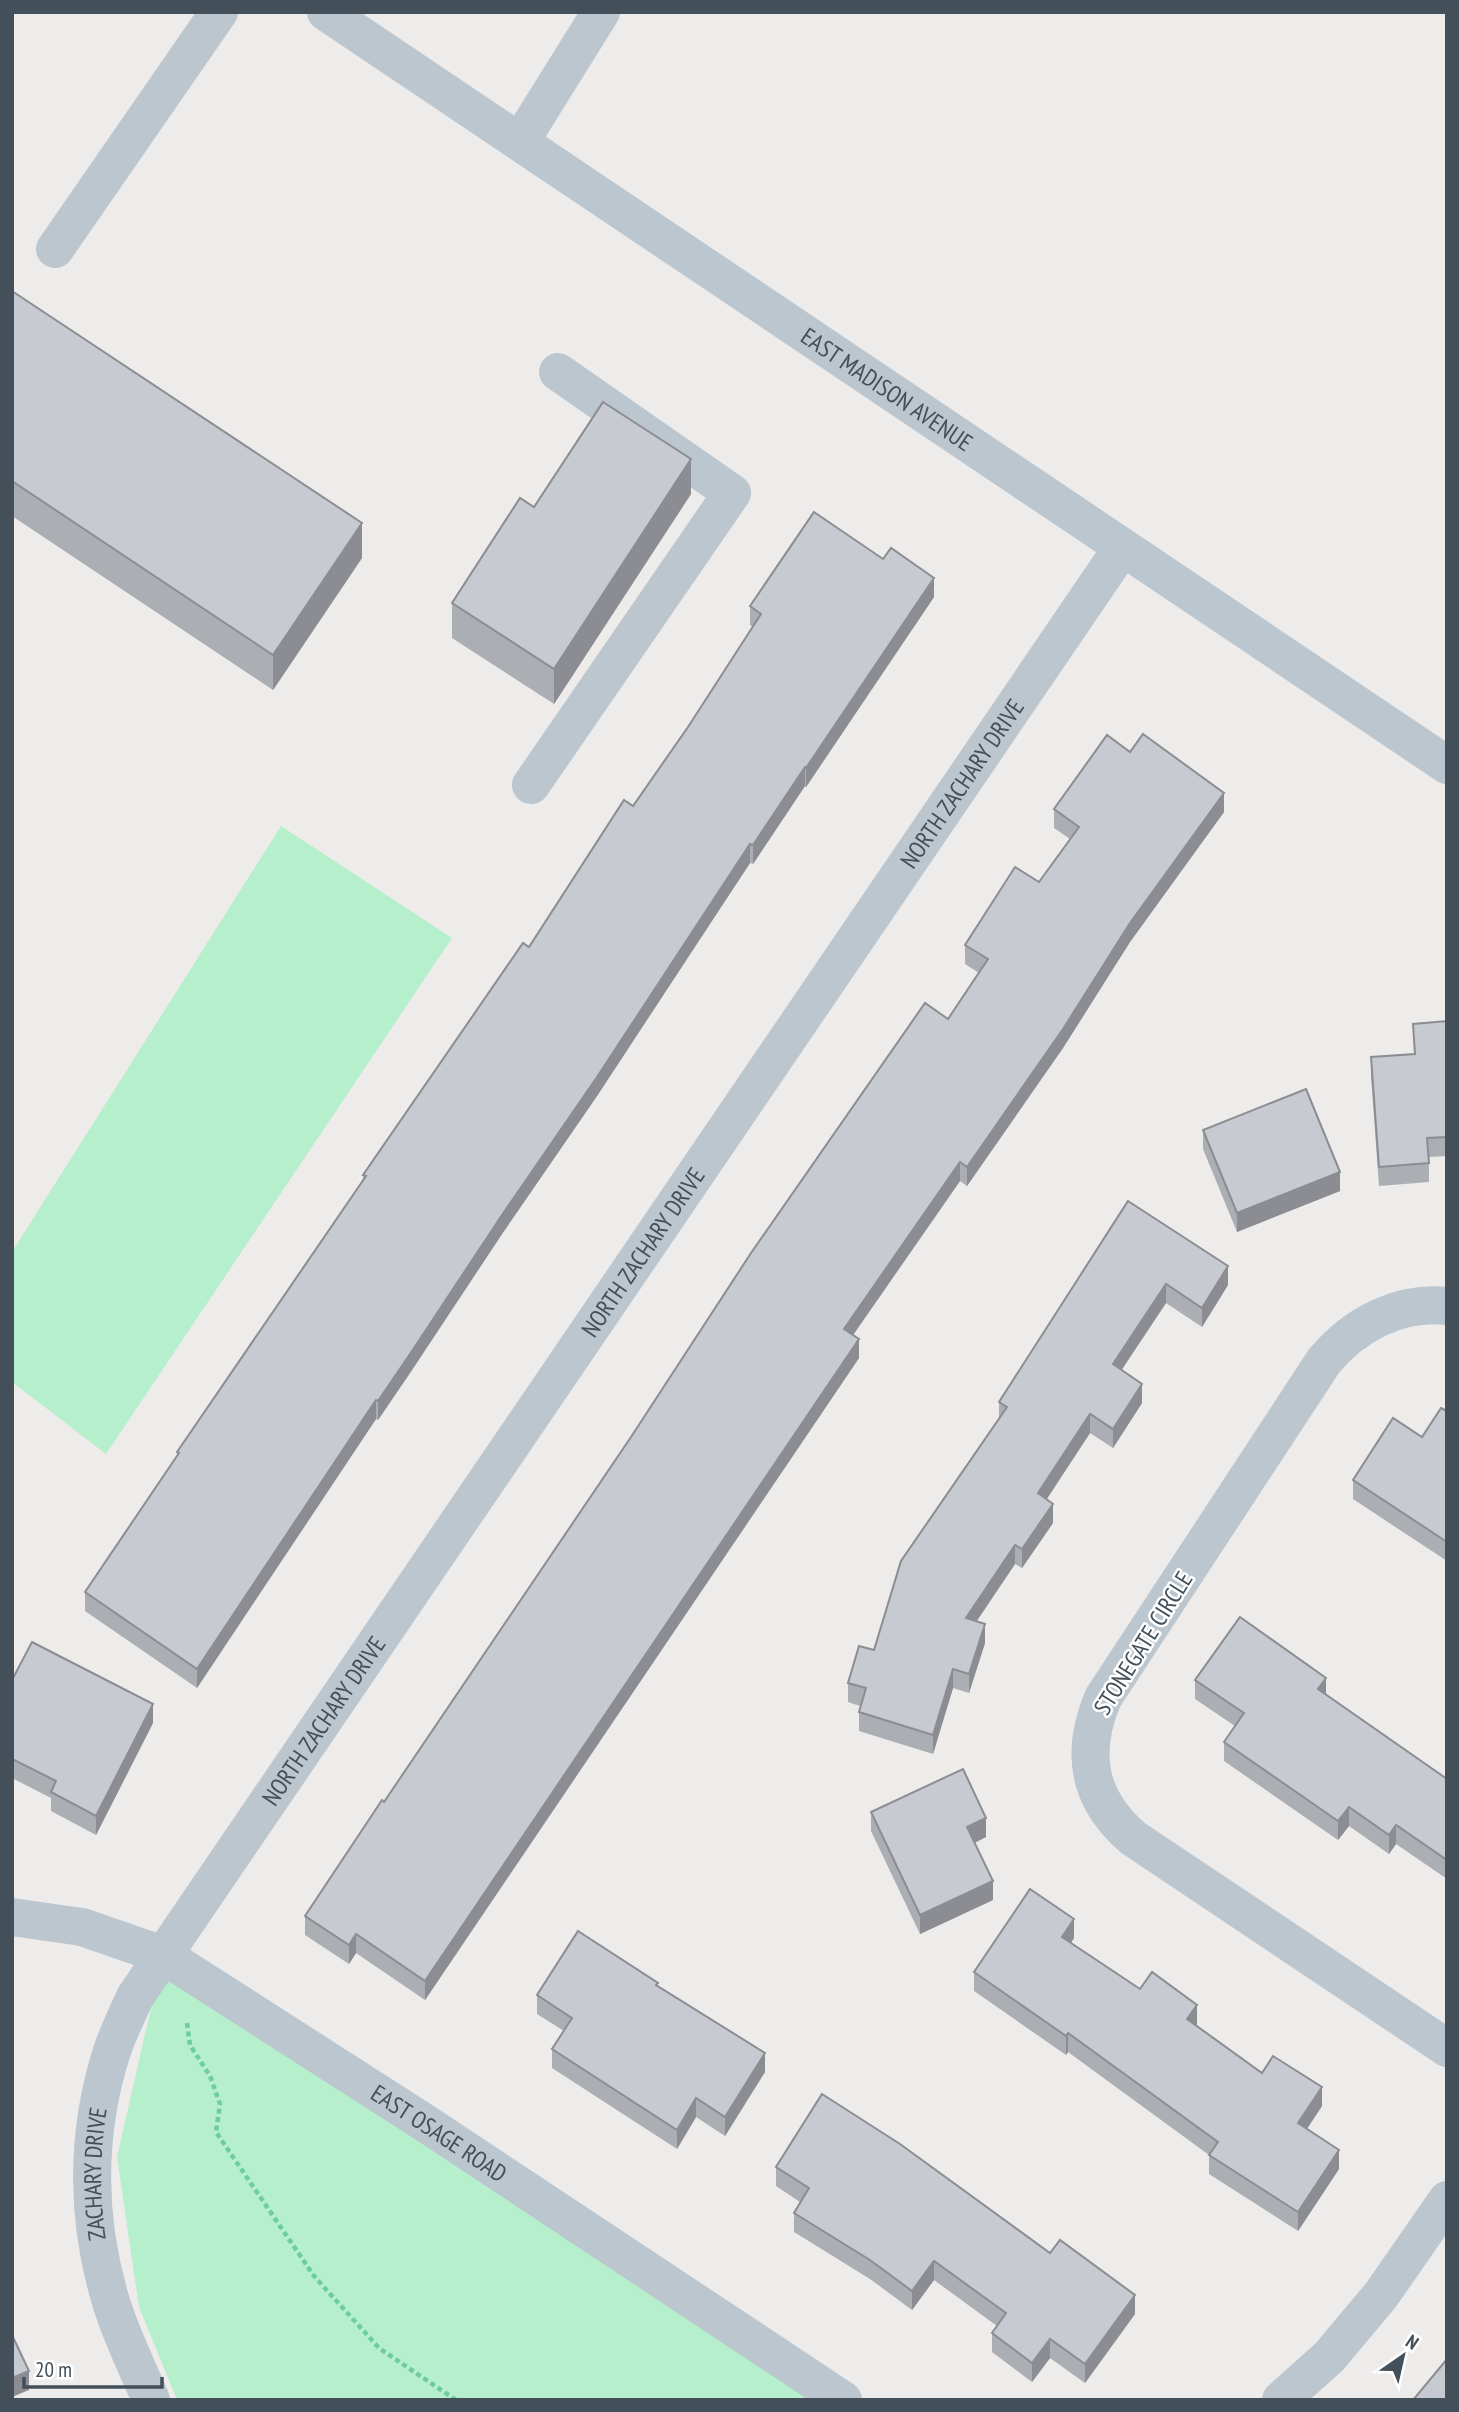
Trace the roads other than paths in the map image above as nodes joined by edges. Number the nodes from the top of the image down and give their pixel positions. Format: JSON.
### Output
{"nodes":[{"id":1,"x":219,"y":12,"type":"edge"},
{"id":2,"x":326,"y":12,"type":"edge"},
{"id":3,"x":601,"y":12,"type":"edge"},
{"id":4,"x":520,"y":142,"type":"junction"},
{"id":5,"x":55,"y":249,"type":"dead end"},
{"id":6,"x":558,"y":372,"type":"dead end"},
{"id":7,"x":1122,"y":548,"type":"junction"},
{"id":8,"x":1447,"y":765,"type":"edge"},
{"id":9,"x":531,"y":785,"type":"dead end"},
{"id":10,"x":1447,"y":1306,"type":"edge"},
{"id":11,"x":12,"y":1917,"type":"edge"},
{"id":12,"x":163,"y":1955,"type":"junction"},
{"id":13,"x":1447,"y":2049,"type":"edge"},
{"id":14,"x":1447,"y":2200,"type":"edge"},
{"id":15,"x":151,"y":2400,"type":"edge"},
{"id":16,"x":843,"y":2400,"type":"edge"},
{"id":17,"x":1281,"y":2400,"type":"edge"}],
"edges":[{"from":1,"to":5,"type":"street"},
{"from":2,"to":4,"type":"street","name":"EAST MADISON AVENUE"},
{"from":3,"to":4,"type":"street"},
{"from":4,"to":7,"type":"street","name":"EAST MADISON AVENUE"},
{"from":6,"to":9,"type":"street"},
{"from":7,"to":8,"type":"street","name":"EAST MADISON AVENUE"},
{"from":7,"to":12,"type":"street","name":"NORTH ZACHARY DRIVE"},
{"from":10,"to":13,"type":"street","name":"STONEGATE CIRCLE"},
{"from":11,"to":12,"type":"street","name":"EAST OSAGE ROAD"},
{"from":12,"to":15,"type":"street","name":"ZACHARY DRIVE"},
{"from":12,"to":16,"type":"street","name":"EAST OSAGE ROAD"},
{"from":14,"to":17,"type":"street"}]}
